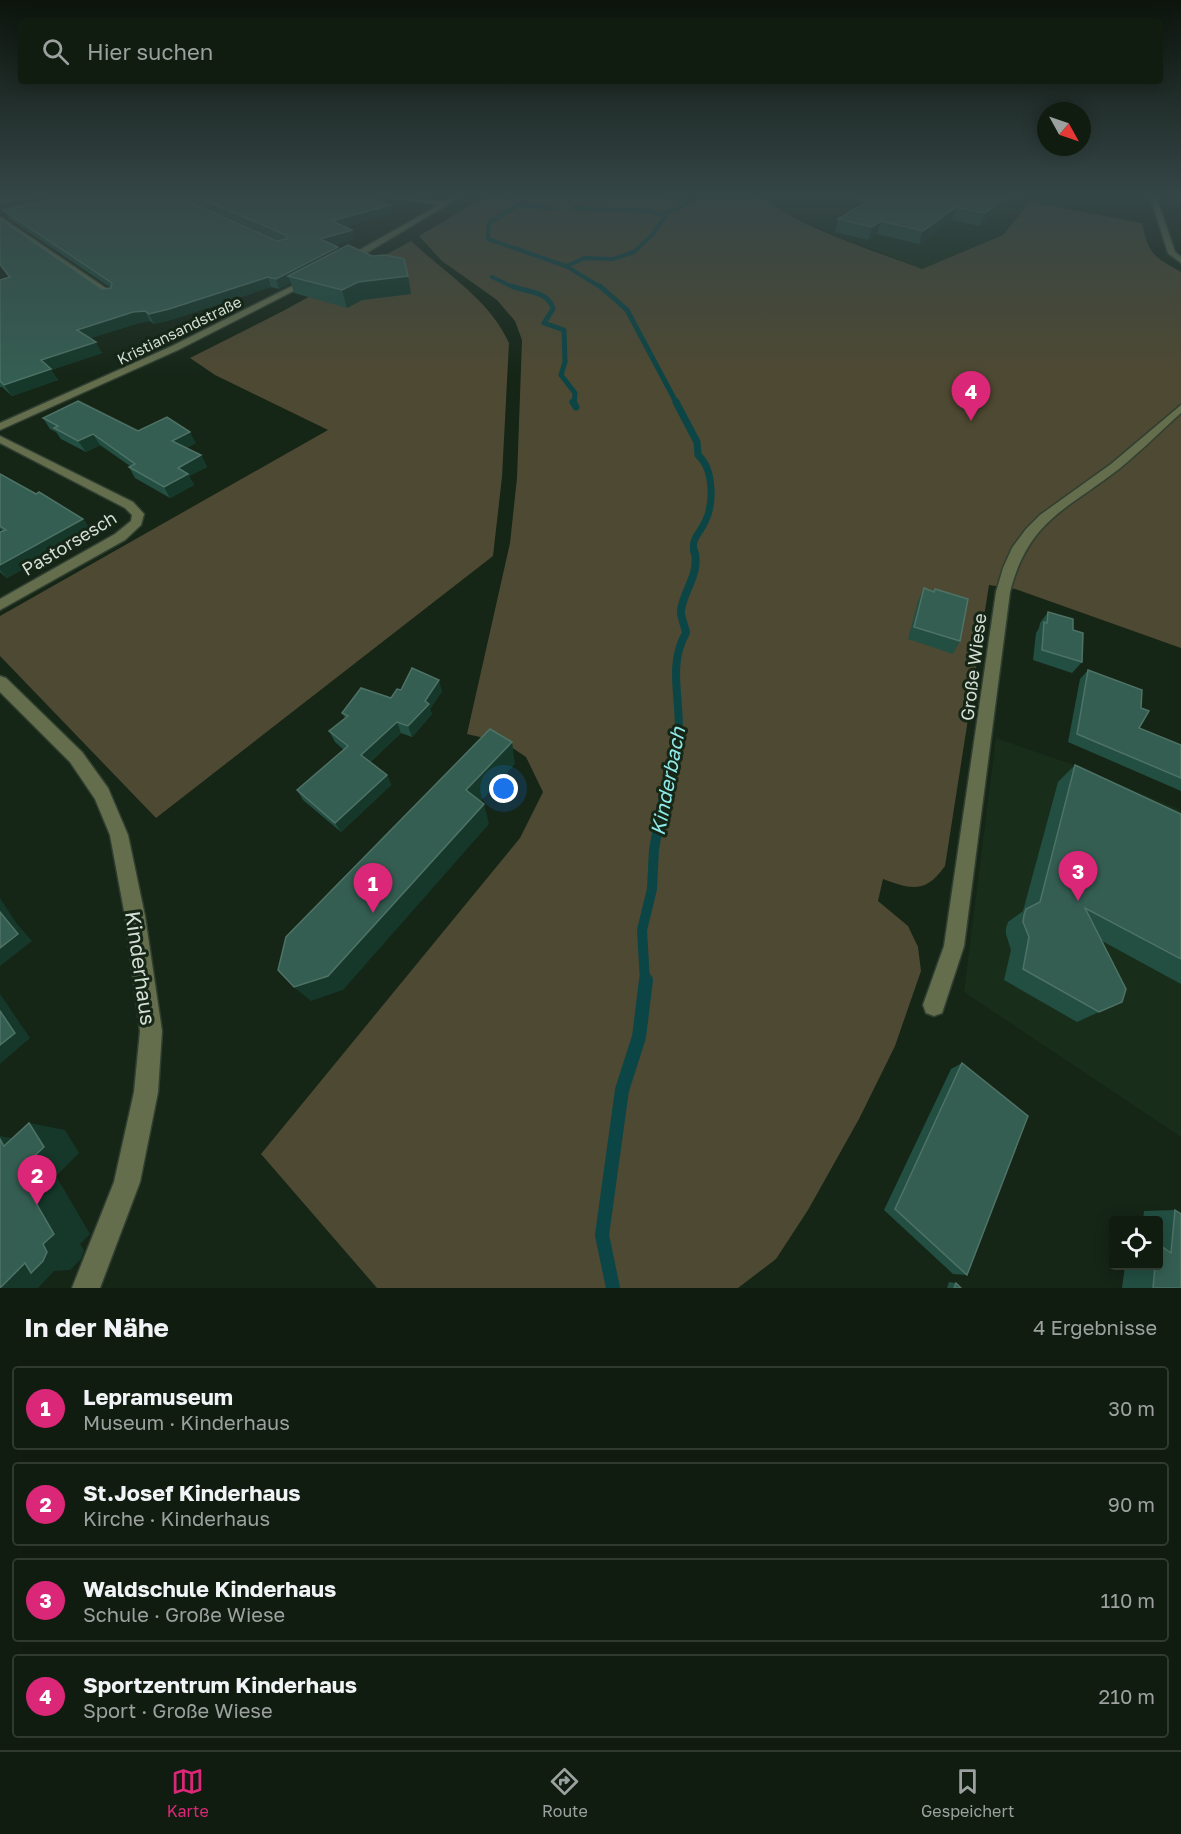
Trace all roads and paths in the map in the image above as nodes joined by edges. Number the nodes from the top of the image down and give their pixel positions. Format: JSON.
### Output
{"nodes":[{"id":1,"x":56,"y":256,"type":"edge"},
{"id":2,"x":355,"y":256,"type":"edge"},
{"id":3,"x":112,"y":294,"type":"edge"},
{"id":4,"x":1181,"y":408,"type":"edge"},
{"id":5,"x":0,"y":427,"type":"edge"},
{"id":6,"x":0,"y":439,"type":"edge"},
{"id":7,"x":0,"y":605,"type":"edge"},
{"id":8,"x":0,"y":682,"type":"edge"},
{"id":9,"x":934,"y":1005,"type":"dead end"},
{"id":10,"x":86,"y":1288,"type":"edge"}],
"edges":[{"from":1,"to":3,"type":"street"},
{"from":2,"to":5,"type":"street","name":"Kristiansandstraße"},
{"from":4,"to":9,"type":"street","name":"Große Wiese"},
{"from":6,"to":7,"type":"street","name":"Pastorsesch"},
{"from":8,"to":10,"type":"street","name":"Kinderhaus"}]}
